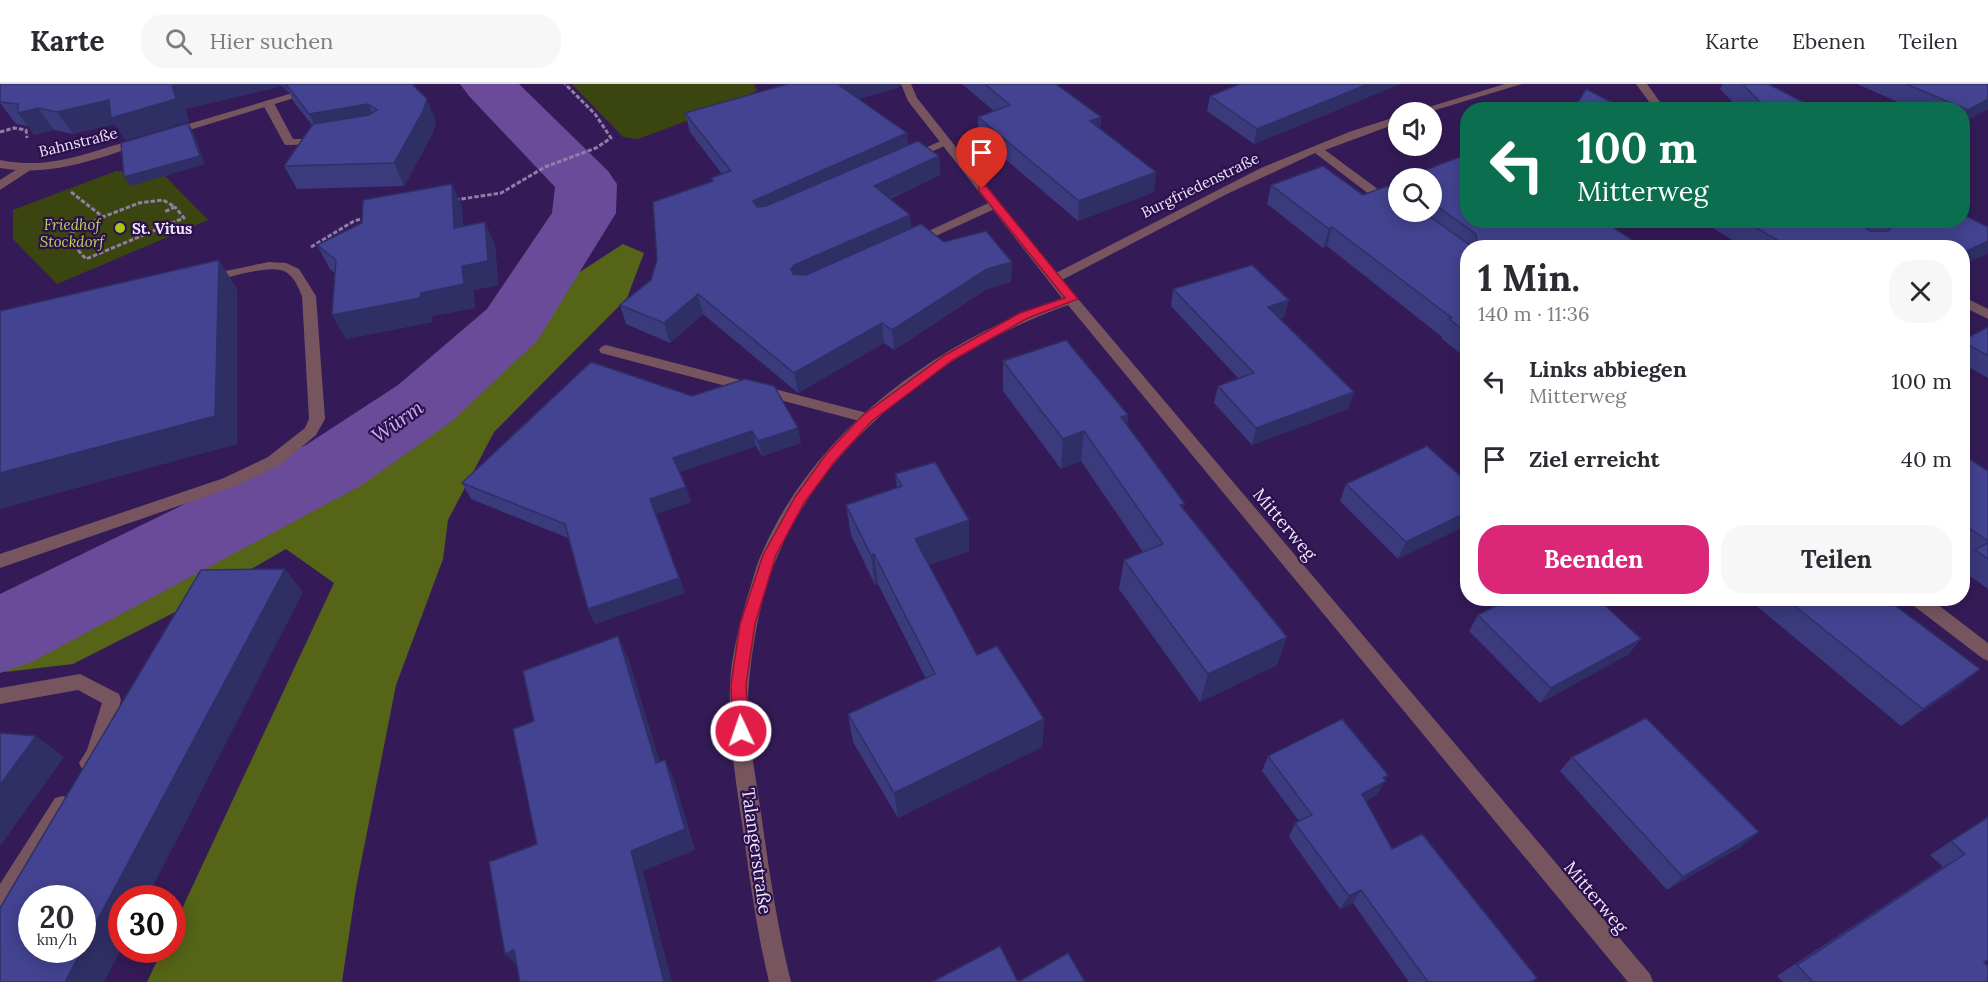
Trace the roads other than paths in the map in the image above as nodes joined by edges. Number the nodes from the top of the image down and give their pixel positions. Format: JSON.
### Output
{"nodes":[{"id":1,"x":335,"y":84,"type":"edge"},
{"id":2,"x":906,"y":84,"type":"edge"},
{"id":3,"x":1517,"y":84,"type":"edge"},
{"id":4,"x":1641,"y":84,"type":"edge"},
{"id":5,"x":1656,"y":102,"type":"edge"},
{"id":6,"x":268,"y":103,"type":"junction"},
{"id":7,"x":1442,"y":105,"type":"edge"},
{"id":8,"x":1388,"y":122,"type":"edge"},
{"id":9,"x":335,"y":140,"type":"edge"},
{"id":10,"x":945,"y":142,"type":"junction"},
{"id":11,"x":1318,"y":150,"type":"junction"},
{"id":12,"x":0,"y":164,"type":"edge"},
{"id":13,"x":892,"y":165,"type":"edge"},
{"id":14,"x":25,"y":168,"type":"junction"},
{"id":15,"x":0,"y":186,"type":"edge"},
{"id":16,"x":1388,"y":202,"type":"edge"},
{"id":17,"x":995,"y":204,"type":"junction"},
{"id":18,"x":899,"y":247,"type":"edge"},
{"id":19,"x":1054,"y":279,"type":"junction"},
{"id":20,"x":193,"y":282,"type":"edge"},
{"id":21,"x":1072,"y":299,"type":"junction"},
{"id":22,"x":1970,"y":305,"type":"edge"},
{"id":23,"x":1988,"y":315,"type":"edge"},
{"id":24,"x":606,"y":350,"type":"dead end"},
{"id":25,"x":867,"y":418,"type":"junction"},
{"id":26,"x":0,"y":561,"type":"edge"},
{"id":27,"x":1926,"y":606,"type":"edge"},
{"id":28,"x":1988,"y":653,"type":"edge"},
{"id":29,"x":0,"y":696,"type":"edge"},
{"id":30,"x":0,"y":903,"type":"edge"},
{"id":31,"x":780,"y":982,"type":"edge"},
{"id":32,"x":1642,"y":982,"type":"edge"}],
"edges":[{"from":1,"to":6,"type":"street","name":"Bahnstraße"},
{"from":2,"to":10,"type":"street","name":"Mitterweg"},
{"from":3,"to":7,"type":"street"},
{"from":4,"to":5,"type":"street"},
{"from":6,"to":9,"type":"street"},
{"from":6,"to":14,"type":"street","name":"Bahnstraße"},
{"from":8,"to":11,"type":"street","name":"Burgfriedenstraße"},
{"from":10,"to":13,"type":"street"},
{"from":10,"to":17,"type":"street","name":"Mitterweg"},
{"from":11,"to":16,"type":"street"},
{"from":11,"to":19,"type":"street","name":"Burgfriedenstraße"},
{"from":12,"to":14,"type":"street","name":"Bahnstraße"},
{"from":14,"to":15,"type":"street"},
{"from":17,"to":18,"type":"street"},
{"from":17,"to":19,"type":"street","name":"Mitterweg"},
{"from":19,"to":21,"type":"street","name":"Mitterweg"},
{"from":20,"to":26,"type":"street"},
{"from":21,"to":25,"type":"street","name":"Talangerstraße"},
{"from":21,"to":32,"type":"street","name":"Mitterweg"},
{"from":22,"to":23,"type":"street"},
{"from":24,"to":25,"type":"street"},
{"from":25,"to":31,"type":"street","name":"Talangerstraße"},
{"from":27,"to":28,"type":"street"},
{"from":29,"to":30,"type":"street"}]}
